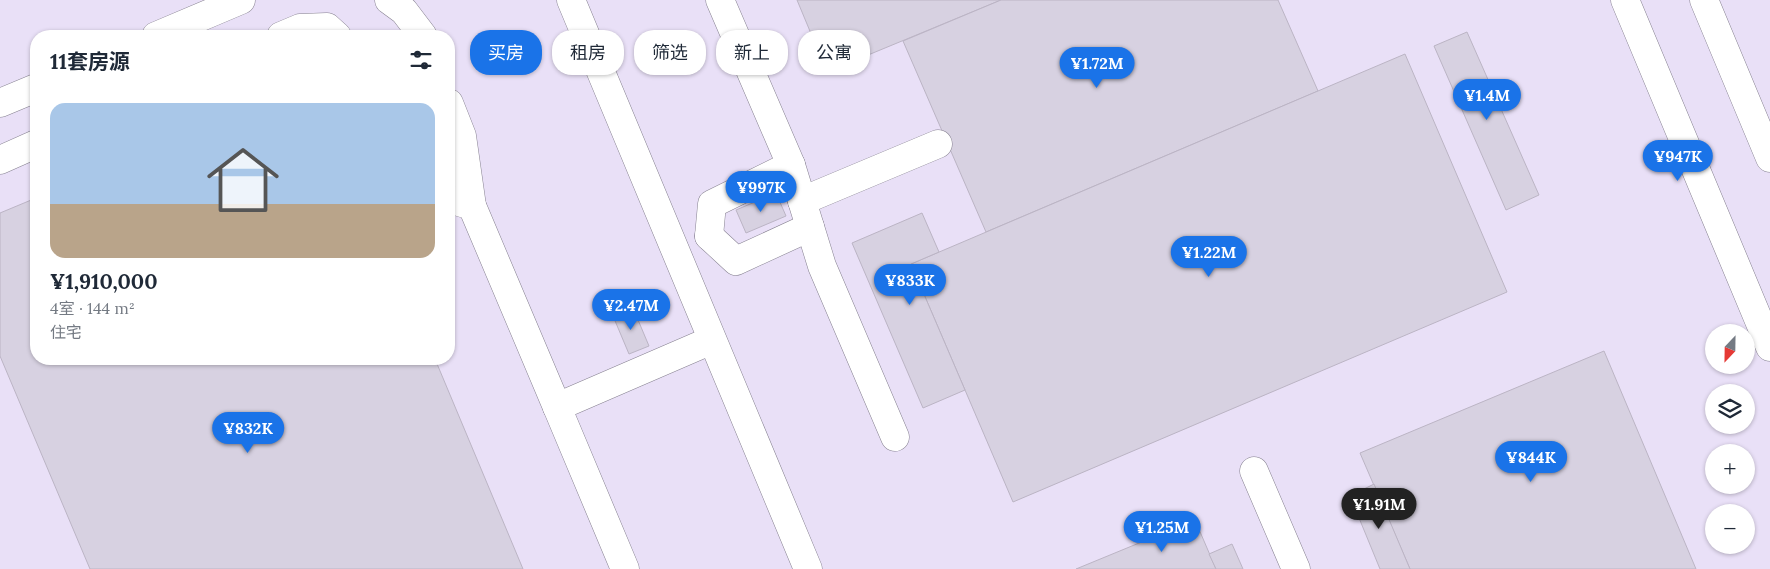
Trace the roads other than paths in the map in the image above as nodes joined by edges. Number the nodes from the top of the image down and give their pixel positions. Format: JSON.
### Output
{"nodes":[{"id":1,"x":241,"y":0,"type":"edge"},
{"id":2,"x":389,"y":0,"type":"edge"},
{"id":3,"x":571,"y":0,"type":"edge"},
{"id":4,"x":720,"y":0,"type":"edge"},
{"id":5,"x":1625,"y":0,"type":"edge"},
{"id":6,"x":1704,"y":0,"type":"edge"},
{"id":7,"x":170,"y":30,"type":"edge"},
{"id":8,"x":295,"y":30,"type":"edge"},
{"id":9,"x":329,"y":30,"type":"edge"},
{"id":10,"x":418,"y":30,"type":"edge"},
{"id":11,"x":30,"y":90,"type":"edge"},
{"id":12,"x":0,"y":103,"type":"edge"},
{"id":13,"x":455,"y":118,"type":"edge"},
{"id":14,"x":938,"y":144,"type":"dead end"},
{"id":15,"x":30,"y":147,"type":"edge"},
{"id":16,"x":1770,"y":158,"type":"edge"},
{"id":17,"x":0,"y":160,"type":"edge"},
{"id":18,"x":791,"y":165,"type":"junction"},
{"id":19,"x":802,"y":201,"type":"junction"},
{"id":20,"x":460,"y":203,"type":"edge"},
{"id":21,"x":810,"y":227,"type":"junction"},
{"id":22,"x":710,"y":236,"type":"junction"},
{"id":23,"x":676,"y":250,"type":"junction"},
{"id":24,"x":712,"y":340,"type":"junction"},
{"id":25,"x":1770,"y":348,"type":"edge"},
{"id":26,"x":556,"y":407,"type":"junction"},
{"id":27,"x":895,"y":437,"type":"dead end"},
{"id":28,"x":1254,"y":471,"type":"dead end"},
{"id":29,"x":625,"y":569,"type":"edge"},
{"id":30,"x":808,"y":569,"type":"edge"},
{"id":31,"x":1296,"y":569,"type":"edge"}],
"edges":[{"from":1,"to":7,"type":"street"},
{"from":2,"to":10,"type":"street"},
{"from":3,"to":23,"type":"street"},
{"from":4,"to":18,"type":"street"},
{"from":5,"to":25,"type":"street"},
{"from":6,"to":16,"type":"street"},
{"from":8,"to":9,"type":"street"},
{"from":11,"to":12,"type":"street"},
{"from":13,"to":20,"type":"street"},
{"from":14,"to":19,"type":"street"},
{"from":15,"to":17,"type":"street"},
{"from":18,"to":19,"type":"street"},
{"from":18,"to":22,"type":"street"},
{"from":19,"to":21,"type":"street"},
{"from":20,"to":26,"type":"street"},
{"from":21,"to":22,"type":"street"},
{"from":21,"to":27,"type":"street"},
{"from":22,"to":23,"type":"street"},
{"from":23,"to":24,"type":"street"},
{"from":24,"to":26,"type":"street"},
{"from":24,"to":30,"type":"street"},
{"from":26,"to":29,"type":"street"},
{"from":28,"to":31,"type":"street"}]}
